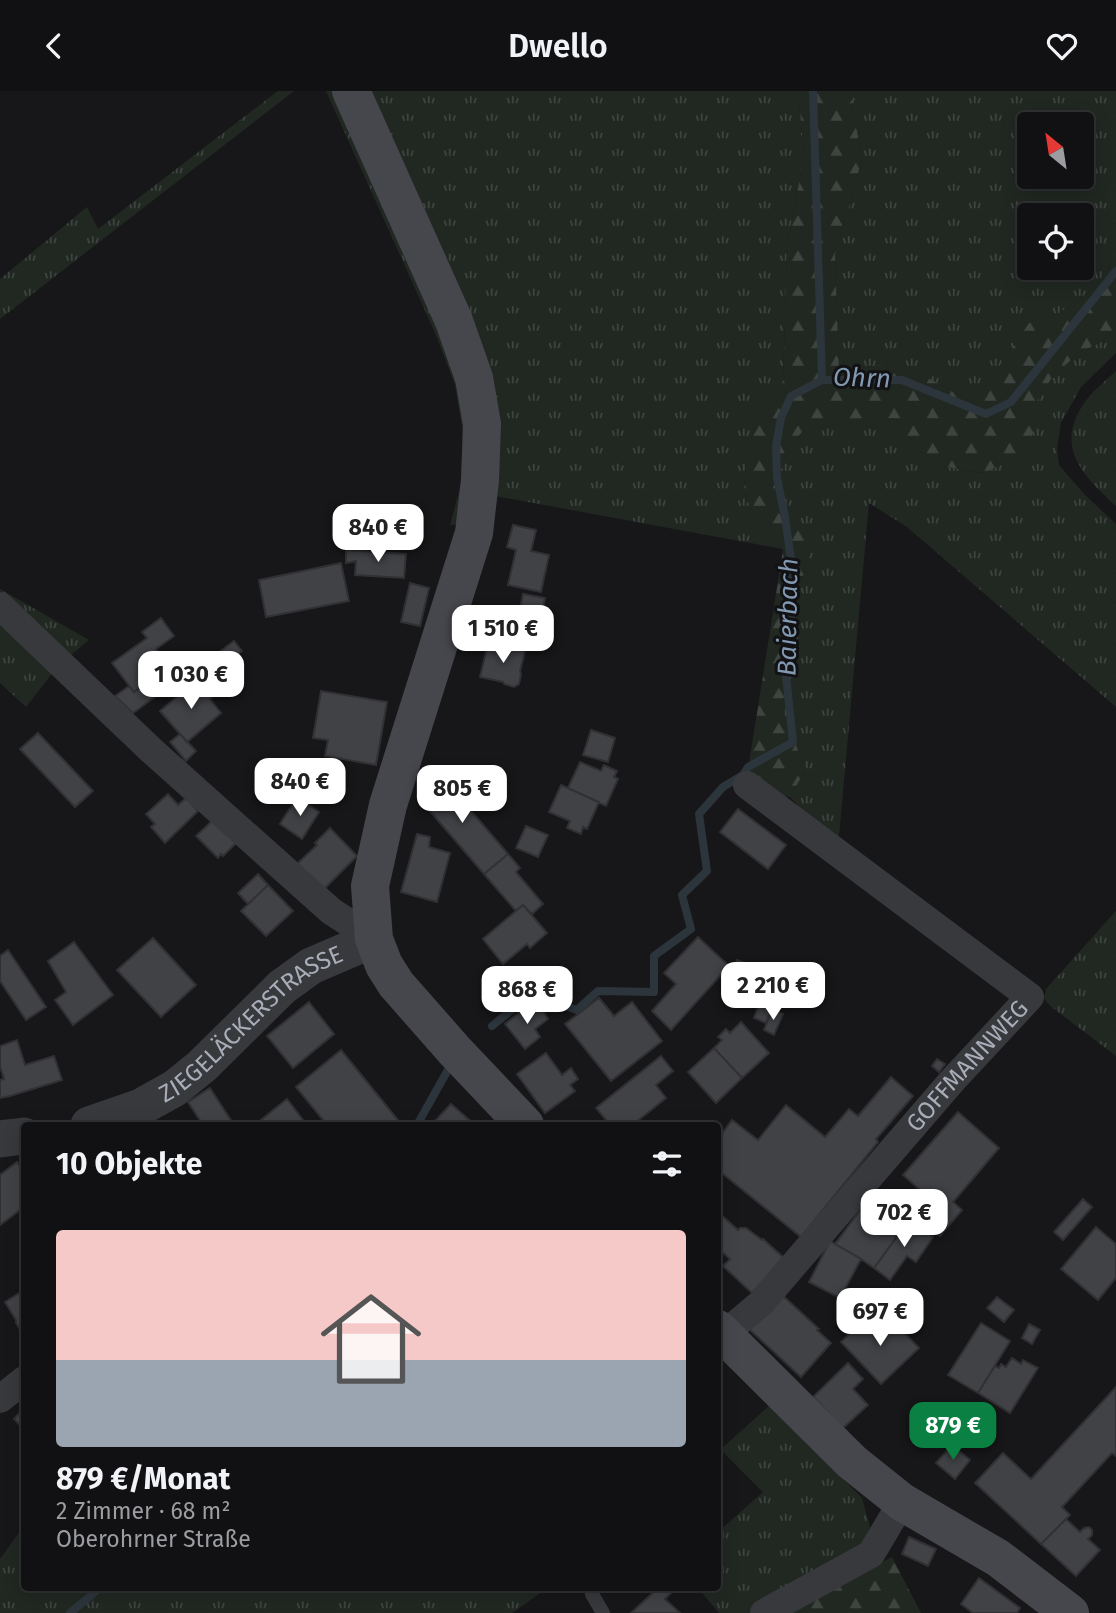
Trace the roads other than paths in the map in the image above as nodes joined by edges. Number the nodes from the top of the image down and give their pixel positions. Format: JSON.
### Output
{"nodes":[{"id":1,"x":351,"y":91,"type":"edge"},
{"id":2,"x":0,"y":606,"type":"edge"},
{"id":3,"x":747,"y":785,"type":"dead end"},
{"id":4,"x":374,"y":939,"type":"junction"},
{"id":5,"x":141,"y":1116,"type":"edge"},
{"id":6,"x":106,"y":1122,"type":"edge"},
{"id":7,"x":522,"y":1122,"type":"edge"},
{"id":8,"x":21,"y":1136,"type":"edge"},
{"id":9,"x":0,"y":1139,"type":"edge"},
{"id":10,"x":721,"y":1331,"type":"edge"},
{"id":11,"x":721,"y":1333,"type":"edge"},
{"id":12,"x":21,"y":1382,"type":"edge"},
{"id":13,"x":0,"y":1399,"type":"edge"},
{"id":14,"x":902,"y":1502,"type":"junction"},
{"id":15,"x":592,"y":1594,"type":"dead end"},
{"id":16,"x":603,"y":1613,"type":"edge"},
{"id":17,"x":764,"y":1613,"type":"edge"},
{"id":18,"x":1070,"y":1613,"type":"edge"}],
"edges":[{"from":1,"to":4,"type":"main road"},
{"from":2,"to":4,"type":"street"},
{"from":3,"to":10,"type":"street","name":"GOFFMANNWEG"},
{"from":4,"to":5,"type":"street","name":"ZIEGELÄCKERSTRASSE"},
{"from":4,"to":7,"type":"main road"},
{"from":5,"to":6,"type":"street","name":"ZIEGELÄCKERSTRASSE"},
{"from":8,"to":9,"type":"street"},
{"from":11,"to":14,"type":"main road"},
{"from":12,"to":13,"type":"street"},
{"from":14,"to":17,"type":"street"},
{"from":14,"to":18,"type":"main road"},
{"from":15,"to":16,"type":"lane"}]}
